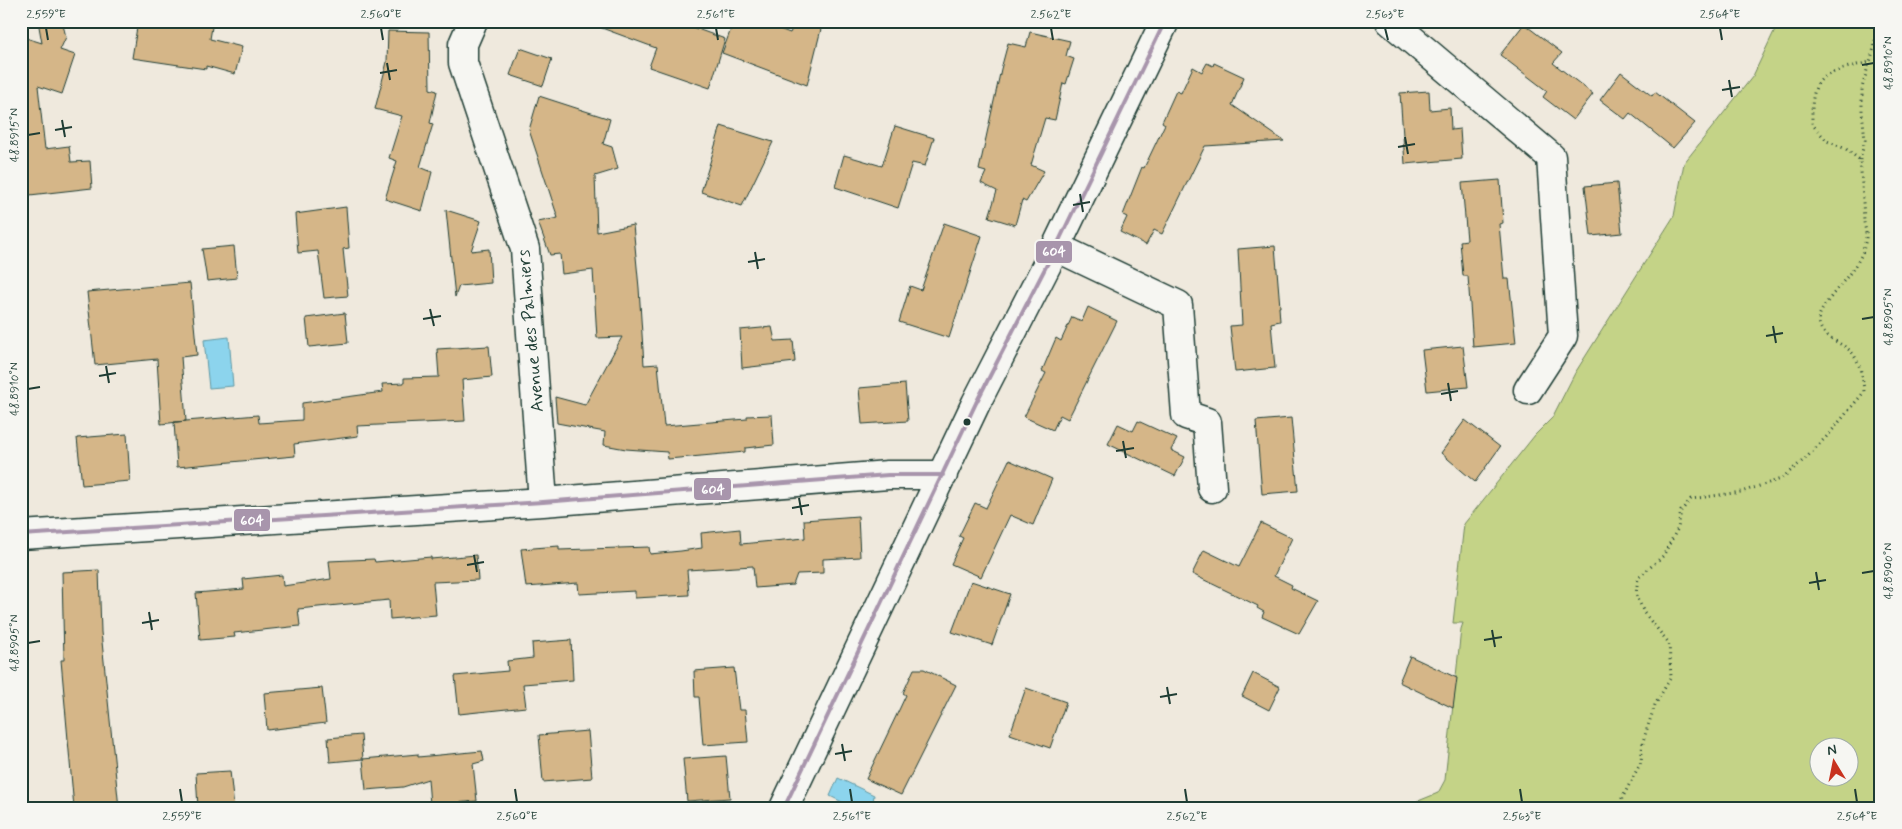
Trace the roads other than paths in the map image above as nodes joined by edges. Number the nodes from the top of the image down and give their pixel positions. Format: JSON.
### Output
{"nodes":[{"id":1,"x":473,"y":21,"type":"edge"},
{"id":2,"x":1164,"y":21,"type":"edge"},
{"id":3,"x":1390,"y":21,"type":"edge"},
{"id":4,"x":1056,"y":247,"type":"junction"},
{"id":5,"x":1528,"y":390,"type":"dead end"},
{"id":6,"x":943,"y":475,"type":"junction"},
{"id":7,"x":1212,"y":488,"type":"dead end"},
{"id":8,"x":544,"y":502,"type":"junction"},
{"id":9,"x":21,"y":534,"type":"edge"},
{"id":10,"x":784,"y":808,"type":"edge"}],
"edges":[{"from":1,"to":8,"type":"street","name":"Avenue des Palmiers"},
{"from":2,"to":4,"type":"street"},
{"from":3,"to":5,"type":"street"},
{"from":4,"to":6,"type":"street"},
{"from":4,"to":7,"type":"street"},
{"from":6,"to":8,"type":"street"},
{"from":6,"to":10,"type":"street"},
{"from":8,"to":9,"type":"street"}]}
